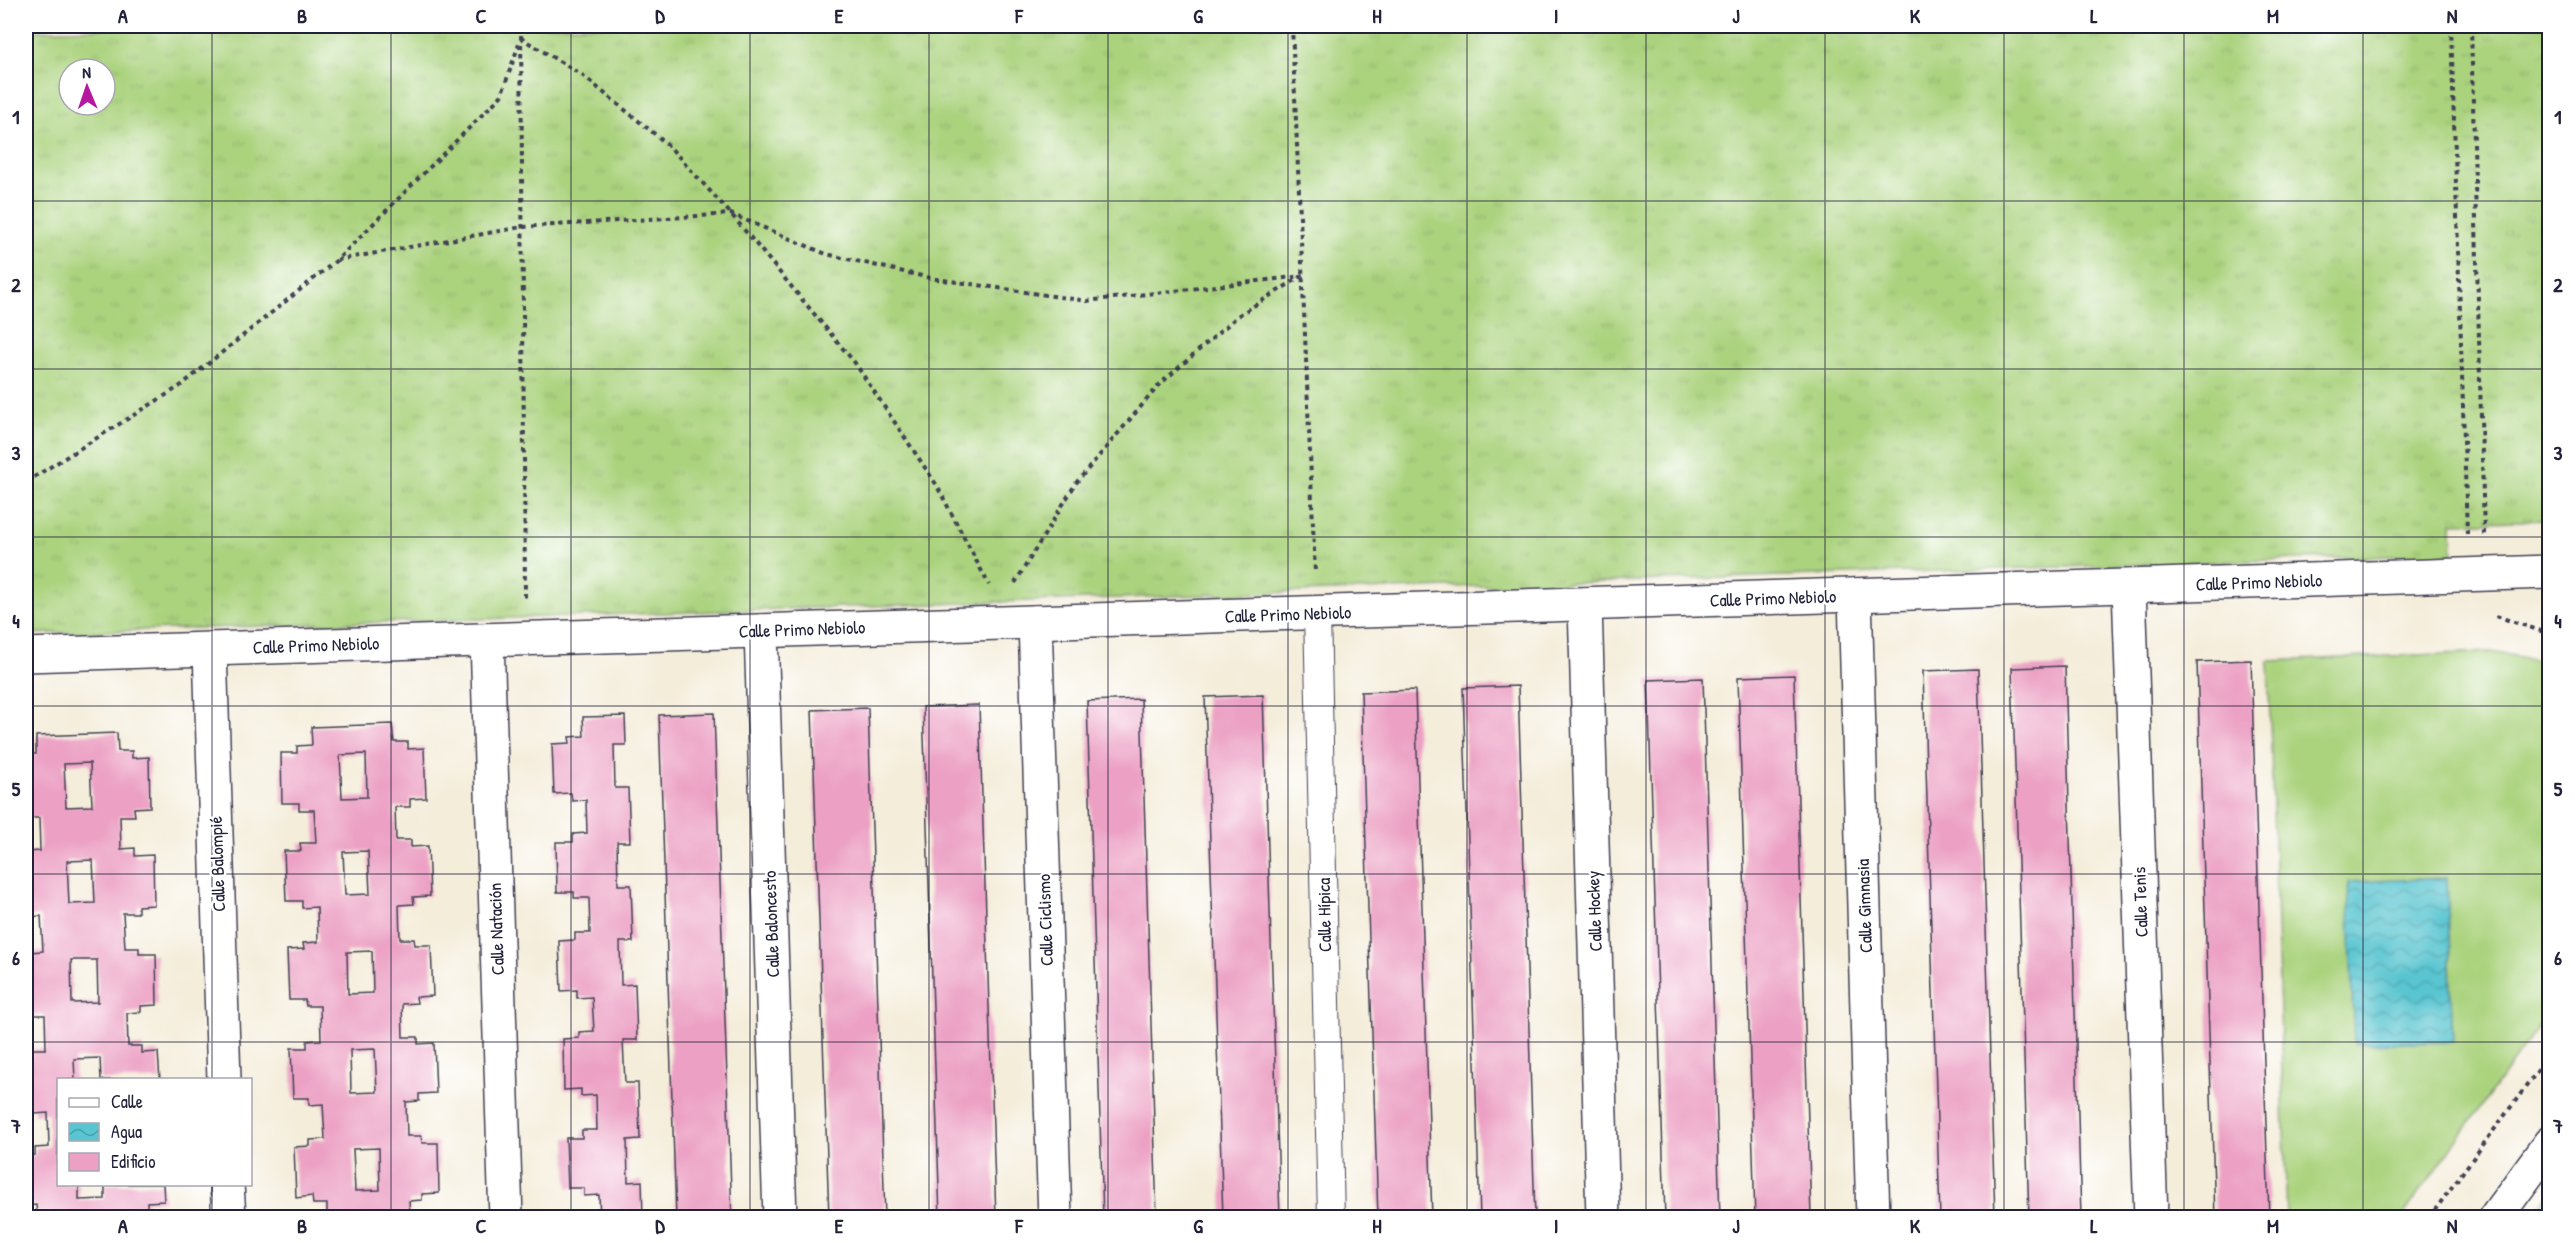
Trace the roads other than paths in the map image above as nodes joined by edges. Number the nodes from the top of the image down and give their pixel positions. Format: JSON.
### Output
{"nodes":[{"id":1,"x":2550,"y":572,"type":"edge"},
{"id":2,"x":2129,"y":586,"type":"junction"},
{"id":3,"x":1856,"y":595,"type":"junction"},
{"id":4,"x":1585,"y":604,"type":"junction"},
{"id":5,"x":1317,"y":613,"type":"junction"},
{"id":6,"x":1020,"y":622,"type":"junction"},
{"id":7,"x":761,"y":631,"type":"junction"},
{"id":8,"x":487,"y":640,"type":"junction"},
{"id":9,"x":210,"y":649,"type":"junction"},
{"id":10,"x":26,"y":655,"type":"edge"},
{"id":11,"x":224,"y":1078,"type":"edge"},
{"id":12,"x":2550,"y":1143,"type":"edge"},
{"id":13,"x":228,"y":1186,"type":"edge"},
{"id":14,"x":229,"y":1218,"type":"edge"},
{"id":15,"x":506,"y":1218,"type":"edge"},
{"id":16,"x":780,"y":1218,"type":"edge"},
{"id":17,"x":1055,"y":1218,"type":"edge"},
{"id":18,"x":1331,"y":1218,"type":"edge"},
{"id":19,"x":1603,"y":1218,"type":"edge"},
{"id":20,"x":1873,"y":1218,"type":"edge"},
{"id":21,"x":2151,"y":1218,"type":"edge"},
{"id":22,"x":2495,"y":1218,"type":"edge"}],
"edges":[{"from":1,"to":2,"type":"street","name":"Calle Primo Nebiolo"},
{"from":2,"to":3,"type":"street","name":"Calle Primo Nebiolo"},
{"from":2,"to":21,"type":"street","name":"Calle Tenis"},
{"from":3,"to":4,"type":"street","name":"Calle Primo Nebiolo"},
{"from":3,"to":20,"type":"street","name":"Calle Gimnasia"},
{"from":4,"to":5,"type":"street","name":"Calle Primo Nebiolo"},
{"from":4,"to":19,"type":"street","name":"Calle Hockey"},
{"from":5,"to":6,"type":"street","name":"Calle Primo Nebiolo"},
{"from":5,"to":18,"type":"street","name":"Calle Hípica"},
{"from":6,"to":7,"type":"street","name":"Calle Primo Nebiolo"},
{"from":6,"to":17,"type":"street","name":"Calle Ciclismo"},
{"from":7,"to":8,"type":"street","name":"Calle Primo Nebiolo"},
{"from":7,"to":16,"type":"street","name":"Calle Baloncesto"},
{"from":8,"to":9,"type":"street","name":"Calle Primo Nebiolo"},
{"from":8,"to":15,"type":"street","name":"Calle Natación"},
{"from":9,"to":10,"type":"street","name":"Calle Primo Nebiolo"},
{"from":9,"to":11,"type":"street","name":"Calle Balompié"},
{"from":12,"to":22,"type":"street"},
{"from":13,"to":14,"type":"street"}]}
